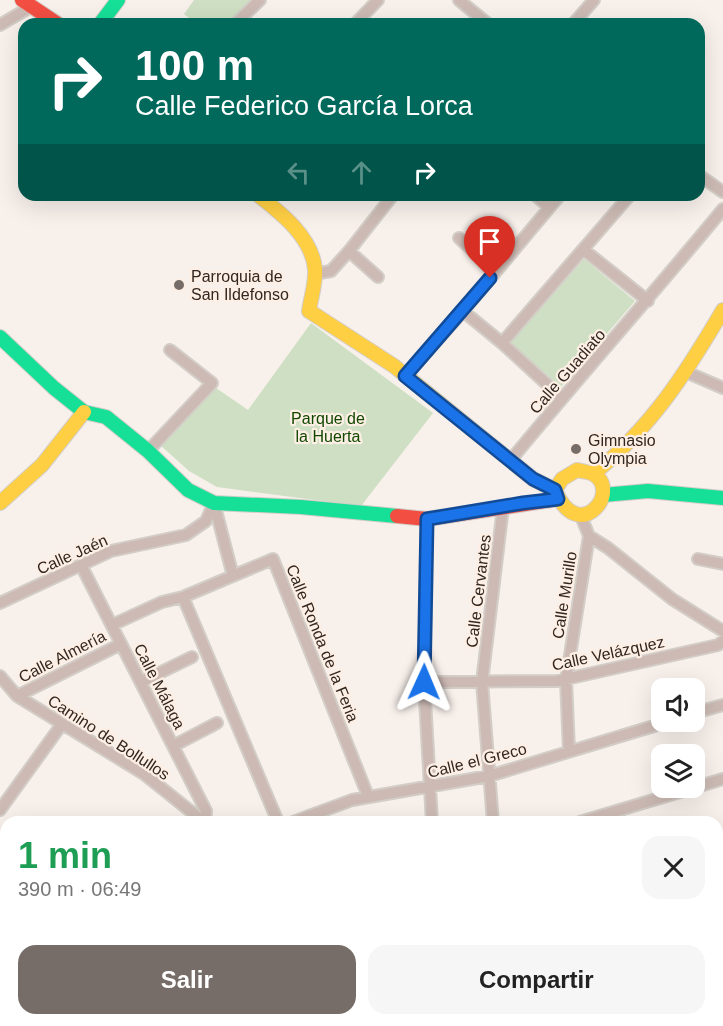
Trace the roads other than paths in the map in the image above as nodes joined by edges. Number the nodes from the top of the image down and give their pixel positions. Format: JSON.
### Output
{"nodes":[{"id":1,"x":118,"y":0,"type":"edge"},
{"id":2,"x":260,"y":0,"type":"edge"},
{"id":3,"x":378,"y":0,"type":"edge"},
{"id":4,"x":459,"y":0,"type":"edge"},
{"id":5,"x":588,"y":2,"type":"edge"},
{"id":6,"x":27,"y":3,"type":"edge"},
{"id":7,"x":49,"y":18,"type":"edge"},
{"id":8,"x":104,"y":18,"type":"edge"},
{"id":9,"x":241,"y":18,"type":"edge"},
{"id":10,"x":361,"y":18,"type":"edge"},
{"id":11,"x":481,"y":18,"type":"edge"},
{"id":12,"x":577,"y":18,"type":"edge"},
{"id":13,"x":0,"y":25,"type":"edge"},
{"id":14,"x":705,"y":179,"type":"edge"},
{"id":15,"x":723,"y":192,"type":"edge"},
{"id":16,"x":266,"y":201,"type":"edge"},
{"id":17,"x":388,"y":201,"type":"edge"},
{"id":18,"x":542,"y":201,"type":"edge"},
{"id":19,"x":554,"y":201,"type":"edge"},
{"id":20,"x":625,"y":201,"type":"edge"},
{"id":21,"x":549,"y":207,"type":"junction"},
{"id":22,"x":723,"y":209,"type":"edge"},
{"id":23,"x":459,"y":238,"type":"dead end"},
{"id":24,"x":584,"y":250,"type":"junction"},
{"id":25,"x":349,"y":251,"type":"junction"},
{"id":26,"x":496,"y":271,"type":"junction"},
{"id":27,"x":314,"y":274,"type":"junction"},
{"id":28,"x":378,"y":277,"type":"dead end"},
{"id":29,"x":648,"y":301,"type":"junction"},
{"id":30,"x":723,"y":310,"type":"edge"},
{"id":31,"x":463,"y":311,"type":"junction"},
{"id":32,"x":0,"y":338,"type":"edge"},
{"id":33,"x":502,"y":343,"type":"junction"},
{"id":34,"x":170,"y":350,"type":"dead end"},
{"id":35,"x":686,"y":372,"type":"junction"},
{"id":36,"x":405,"y":376,"type":"junction"},
{"id":37,"x":723,"y":388,"type":"edge"},
{"id":38,"x":562,"y":398,"type":"junction"},
{"id":39,"x":84,"y":412,"type":"junction"},
{"id":40,"x":148,"y":451,"type":"junction"},
{"id":41,"x":617,"y":457,"type":"junction"},
{"id":42,"x":510,"y":461,"type":"junction"},
{"id":43,"x":593,"y":474,"type":"junction"},
{"id":44,"x":603,"y":491,"type":"junction"},
{"id":45,"x":556,"y":495,"type":"junction"},
{"id":46,"x":723,"y":498,"type":"edge"},
{"id":47,"x":0,"y":503,"type":"edge"},
{"id":48,"x":214,"y":503,"type":"junction"},
{"id":49,"x":503,"y":507,"type":"junction"},
{"id":50,"x":580,"y":516,"type":"junction"},
{"id":51,"x":427,"y":519,"type":"junction"},
{"id":52,"x":589,"y":536,"type":"junction"},
{"id":53,"x":699,"y":558,"type":"dead end"},
{"id":54,"x":723,"y":564,"type":"edge"},
{"id":55,"x":81,"y":565,"type":"junction"},
{"id":56,"x":233,"y":576,"type":"junction"},
{"id":57,"x":183,"y":597,"type":"junction"},
{"id":58,"x":0,"y":603,"type":"edge"},
{"id":59,"x":112,"y":626,"type":"junction"},
{"id":60,"x":723,"y":631,"type":"edge"},
{"id":61,"x":723,"y":641,"type":"edge"},
{"id":62,"x":121,"y":644,"type":"junction"},
{"id":63,"x":192,"y":657,"type":"dead end"},
{"id":64,"x":0,"y":676,"type":"edge"},
{"id":65,"x":566,"y":680,"type":"junction"},
{"id":66,"x":141,"y":682,"type":"junction"},
{"id":67,"x":424,"y":682,"type":"junction"},
{"id":68,"x":482,"y":682,"type":"junction"},
{"id":69,"x":17,"y":696,"type":"junction"},
{"id":70,"x":723,"y":705,"type":"edge"},
{"id":71,"x":705,"y":710,"type":"edge"},
{"id":72,"x":217,"y":723,"type":"dead end"},
{"id":73,"x":62,"y":724,"type":"junction"},
{"id":74,"x":651,"y":727,"type":"edge"},
{"id":75,"x":173,"y":746,"type":"junction"},
{"id":76,"x":569,"y":751,"type":"junction"},
{"id":77,"x":489,"y":776,"type":"junction"},
{"id":78,"x":723,"y":779,"type":"edge"},
{"id":79,"x":430,"y":788,"type":"junction"},
{"id":80,"x":368,"y":796,"type":"junction"},
{"id":81,"x":0,"y":810,"type":"edge"},
{"id":82,"x":197,"y":816,"type":"edge"},
{"id":83,"x":206,"y":816,"type":"edge"},
{"id":84,"x":275,"y":816,"type":"edge"},
{"id":85,"x":309,"y":816,"type":"edge"},
{"id":86,"x":432,"y":816,"type":"edge"},
{"id":87,"x":492,"y":816,"type":"edge"},
{"id":88,"x":600,"y":816,"type":"edge"}],
"edges":[{"from":1,"to":8,"type":"street"},
{"from":2,"to":9,"type":"street"},
{"from":3,"to":10,"type":"street"},
{"from":4,"to":11,"type":"street"},
{"from":5,"to":12,"type":"street"},
{"from":6,"to":7,"type":"street"},
{"from":6,"to":13,"type":"street"},
{"from":14,"to":15,"type":"street"},
{"from":16,"to":27,"type":"street"},
{"from":17,"to":25,"type":"street"},
{"from":18,"to":21,"type":"street"},
{"from":19,"to":21,"type":"street"},
{"from":20,"to":24,"type":"street"},
{"from":21,"to":26,"type":"street"},
{"from":22,"to":29,"type":"street","name":"Calle Guadiato"},
{"from":23,"to":26,"type":"street"},
{"from":24,"to":29,"type":"street"},
{"from":24,"to":33,"type":"street"},
{"from":25,"to":27,"type":"street"},
{"from":25,"to":28,"type":"street"},
{"from":26,"to":31,"type":"street"},
{"from":27,"to":36,"type":"street"},
{"from":29,"to":38,"type":"street","name":"Calle Guadiato"},
{"from":30,"to":35,"type":"street"},
{"from":31,"to":33,"type":"street"},
{"from":31,"to":36,"type":"street"},
{"from":32,"to":39,"type":"street"},
{"from":33,"to":38,"type":"street"},
{"from":34,"to":40,"type":"street"},
{"from":35,"to":37,"type":"street"},
{"from":35,"to":41,"type":"street"},
{"from":36,"to":42,"type":"street"},
{"from":38,"to":42,"type":"street","name":"Calle Guadiato"},
{"from":39,"to":40,"type":"street"},
{"from":39,"to":47,"type":"street"},
{"from":40,"to":48,"type":"street"},
{"from":41,"to":43,"type":"street"},
{"from":41,"to":44,"type":"street"},
{"from":42,"to":45,"type":"street"},
{"from":43,"to":44,"type":"street"},
{"from":43,"to":45,"type":"street"},
{"from":44,"to":46,"type":"street"},
{"from":44,"to":50,"type":"street"},
{"from":45,"to":49,"type":"street"},
{"from":45,"to":50,"type":"street"},
{"from":48,"to":51,"type":"street"},
{"from":48,"to":55,"type":"street","name":"Calle Jaén"},
{"from":48,"to":56,"type":"street"},
{"from":49,"to":51,"type":"street"},
{"from":49,"to":68,"type":"street","name":"Calle Cervantes"},
{"from":50,"to":52,"type":"street","name":"Calle Murillo"},
{"from":51,"to":67,"type":"street"},
{"from":52,"to":60,"type":"street"},
{"from":52,"to":65,"type":"street","name":"Calle Murillo"},
{"from":53,"to":54,"type":"street"},
{"from":55,"to":58,"type":"street","name":"Calle Jaén"},
{"from":55,"to":59,"type":"street","name":"Calle Málaga"},
{"from":56,"to":57,"type":"street","name":"Calle Ronda de la Feria"},
{"from":56,"to":80,"type":"street","name":"Calle Ronda de la Feria"},
{"from":57,"to":59,"type":"street","name":"Calle Ronda de la Feria"},
{"from":57,"to":84,"type":"street"},
{"from":59,"to":62,"type":"street","name":"Calle Málaga"},
{"from":61,"to":65,"type":"street","name":"Calle Velázquez"},
{"from":62,"to":66,"type":"street","name":"Calle Málaga"},
{"from":62,"to":69,"type":"street","name":"Calle Almería"},
{"from":63,"to":66,"type":"street"},
{"from":64,"to":69,"type":"street","name":"Camino de Bollullos"},
{"from":65,"to":68,"type":"street","name":"Calle Velázquez"},
{"from":65,"to":76,"type":"street","name":"Calle Murillo"},
{"from":66,"to":75,"type":"street","name":"Calle Málaga"},
{"from":67,"to":68,"type":"street","name":"Calle Velázquez"},
{"from":67,"to":79,"type":"street"},
{"from":68,"to":77,"type":"street","name":"Calle Cervantes"},
{"from":69,"to":73,"type":"street","name":"Camino de Bollullos"},
{"from":70,"to":71,"type":"street"},
{"from":72,"to":75,"type":"street"},
{"from":73,"to":81,"type":"street"},
{"from":73,"to":82,"type":"street","name":"Camino de Bollullos"},
{"from":74,"to":76,"type":"street","name":"Calle el Greco"},
{"from":75,"to":83,"type":"street","name":"Calle Málaga"},
{"from":76,"to":77,"type":"street","name":"Calle el Greco"},
{"from":77,"to":79,"type":"street","name":"Calle el Greco"},
{"from":77,"to":87,"type":"street","name":"Calle Cervantes"},
{"from":78,"to":88,"type":"street"},
{"from":79,"to":80,"type":"street","name":"Calle el Greco"},
{"from":79,"to":86,"type":"street"},
{"from":80,"to":85,"type":"street","name":"Calle el Greco"}]}
